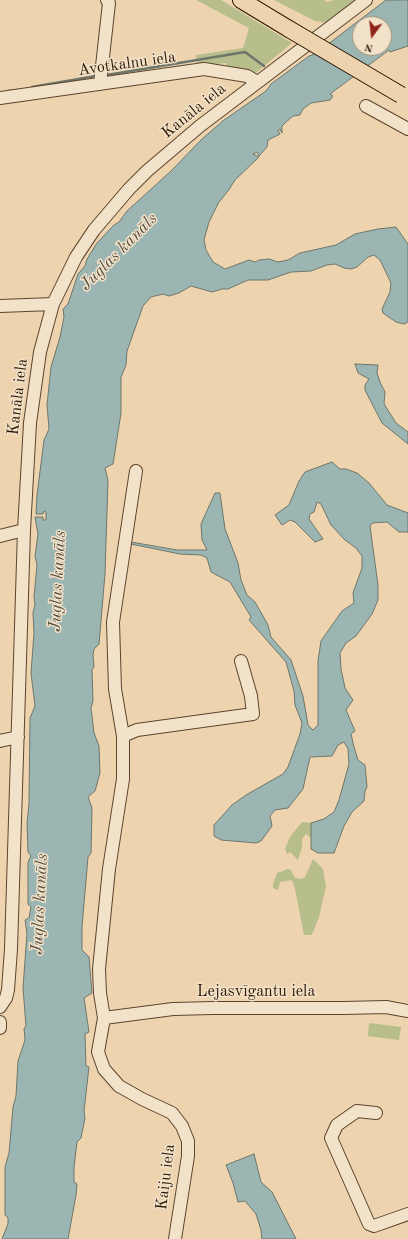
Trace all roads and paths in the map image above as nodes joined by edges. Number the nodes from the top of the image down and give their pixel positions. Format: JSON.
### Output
{"nodes":[{"id":1,"x":107,"y":0,"type":"edge"},
{"id":2,"x":241,"y":0,"type":"edge"},
{"id":3,"x":366,"y":0,"type":"edge"},
{"id":4,"x":256,"y":82,"type":"junction"},
{"id":5,"x":100,"y":84,"type":"junction"},
{"id":6,"x":404,"y":97,"type":"edge"},
{"id":7,"x":0,"y":98,"type":"edge"},
{"id":8,"x":366,"y":106,"type":"dead end"},
{"id":9,"x":408,"y":129,"type":"edge"},
{"id":10,"x":54,"y":304,"type":"junction"},
{"id":11,"x":0,"y":306,"type":"edge"},
{"id":12,"x":136,"y":471,"type":"dead end"},
{"id":13,"x":24,"y":530,"type":"junction"},
{"id":14,"x":0,"y":536,"type":"edge"},
{"id":15,"x":241,"y":661,"type":"dead end"},
{"id":16,"x":123,"y":736,"type":"junction"},
{"id":17,"x":18,"y":737,"type":"junction"},
{"id":18,"x":0,"y":741,"type":"edge"},
{"id":19,"x":0,"y":1007,"type":"edge"},
{"id":20,"x":408,"y":1011,"type":"edge"},
{"id":21,"x":104,"y":1018,"type":"junction"},
{"id":22,"x":0,"y":1022,"type":"edge"},
{"id":23,"x":0,"y":1028,"type":"edge"},
{"id":24,"x":376,"y":1113,"type":"dead end"},
{"id":25,"x":408,"y":1214,"type":"edge"},
{"id":26,"x":175,"y":1239,"type":"edge"}],
"edges":[{"from":1,"to":5,"type":"street"},
{"from":2,"to":6,"type":"main road","bridge":true},
{"from":3,"to":4,"type":"street","name":"Kanāla iela"},
{"from":4,"to":5,"type":"street","name":"Avotkalnu iela"},
{"from":4,"to":10,"type":"street","name":"Kanāla iela"},
{"from":5,"to":7,"type":"street","name":"Avotkalnu iela"},
{"from":8,"to":9,"type":"street"},
{"from":10,"to":11,"type":"street"},
{"from":10,"to":13,"type":"street","name":"Kanāla iela"},
{"from":12,"to":16,"type":"street","name":"Kaiju iela"},
{"from":13,"to":14,"type":"street"},
{"from":13,"to":17,"type":"street","name":"Kanāla iela"},
{"from":15,"to":16,"type":"street"},
{"from":16,"to":21,"type":"street","name":"Kaiju iela"},
{"from":17,"to":18,"type":"street"},
{"from":17,"to":19,"type":"street","name":"Kanāla iela"},
{"from":20,"to":21,"type":"street","name":"Lejasvīgantu iela"},
{"from":21,"to":26,"type":"street","name":"Kaiju iela"},
{"from":22,"to":23,"type":"street"},
{"from":24,"to":25,"type":"street"}]}
